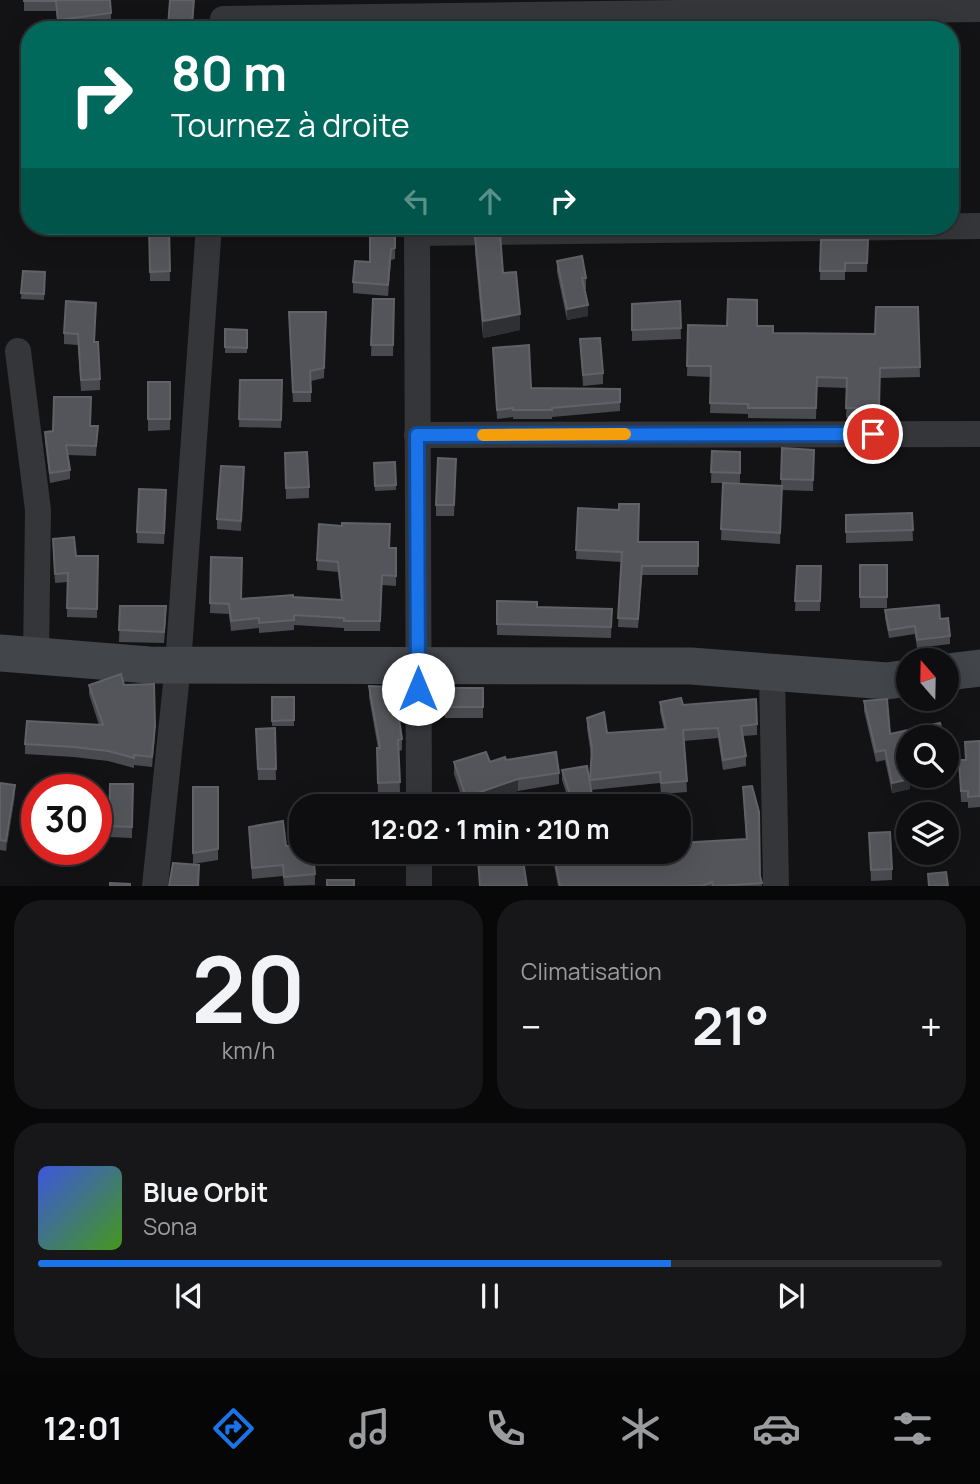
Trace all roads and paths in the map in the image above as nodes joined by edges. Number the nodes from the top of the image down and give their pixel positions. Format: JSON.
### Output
{"nodes":[{"id":1,"x":785,"y":6,"type":"edge"},
{"id":2,"x":980,"y":9,"type":"edge"},
{"id":3,"x":223,"y":21,"type":"edge"},
{"id":4,"x":320,"y":21,"type":"edge"},
{"id":5,"x":459,"y":21,"type":"edge"},
{"id":6,"x":959,"y":226,"type":"edge"},
{"id":7,"x":980,"y":226,"type":"edge"},
{"id":8,"x":208,"y":235,"type":"edge"},
{"id":9,"x":417,"y":235,"type":"edge"},
{"id":10,"x":18,"y":351,"type":"dead end"},
{"id":11,"x":980,"y":434,"type":"edge"},
{"id":12,"x":417,"y":435,"type":"junction"},
{"id":13,"x":0,"y":653,"type":"edge"},
{"id":14,"x":36,"y":656,"type":"junction"},
{"id":15,"x":178,"y":665,"type":"junction"},
{"id":16,"x":418,"y":665,"type":"junction"},
{"id":17,"x":980,"y":668,"type":"edge"},
{"id":18,"x":959,"y":671,"type":"edge"},
{"id":19,"x":772,"y":673,"type":"junction"},
{"id":20,"x":896,"y":680,"type":"edge"},
{"id":21,"x":419,"y":794,"type":"edge"},
{"id":22,"x":419,"y":864,"type":"edge"},
{"id":23,"x":155,"y":886,"type":"edge"},
{"id":24,"x":419,"y":886,"type":"edge"},
{"id":25,"x":776,"y":886,"type":"edge"}],
"edges":[{"from":1,"to":2,"type":"street"},
{"from":1,"to":5,"type":"street"},
{"from":3,"to":4,"type":"street"},
{"from":6,"to":7,"type":"street"},
{"from":8,"to":15,"type":"street"},
{"from":9,"to":12,"type":"street"},
{"from":10,"to":14,"type":"street"},
{"from":11,"to":12,"type":"street"},
{"from":12,"to":16,"type":"street"},
{"from":13,"to":14,"type":"street"},
{"from":14,"to":15,"type":"street"},
{"from":15,"to":16,"type":"street"},
{"from":15,"to":23,"type":"street"},
{"from":16,"to":19,"type":"street"},
{"from":16,"to":21,"type":"street"},
{"from":17,"to":18,"type":"street"},
{"from":19,"to":20,"type":"street"},
{"from":19,"to":25,"type":"street"},
{"from":22,"to":24,"type":"street"}]}
